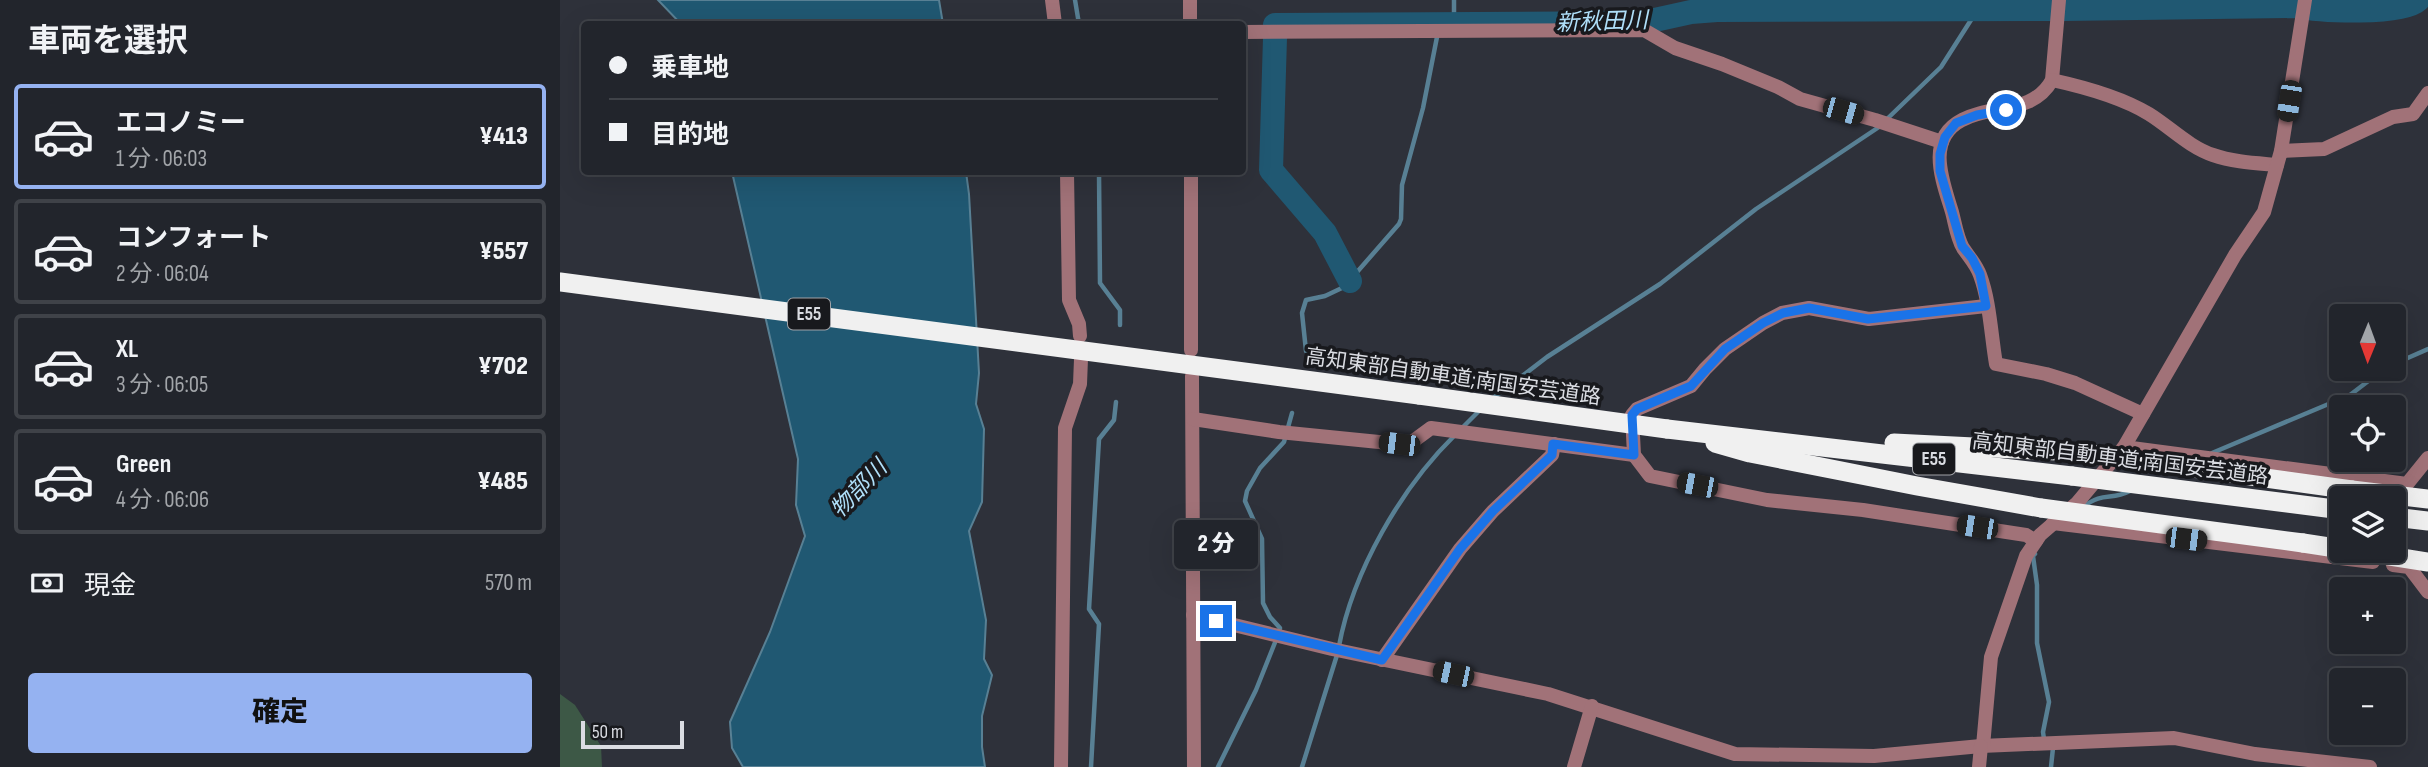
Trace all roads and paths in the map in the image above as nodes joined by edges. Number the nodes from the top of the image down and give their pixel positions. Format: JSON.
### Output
{"nodes":[{"id":1,"x":1052,"y":0,"type":"edge"},
{"id":2,"x":1190,"y":0,"type":"edge"},
{"id":3,"x":2059,"y":0,"type":"edge"},
{"id":4,"x":2304,"y":5,"type":"edge"},
{"id":5,"x":1055,"y":21,"type":"edge"},
{"id":6,"x":1190,"y":21,"type":"edge"},
{"id":7,"x":1246,"y":32,"type":"edge"},
{"id":8,"x":2052,"y":80,"type":"junction"},
{"id":9,"x":2428,"y":93,"type":"edge"},
{"id":10,"x":1942,"y":142,"type":"junction"},
{"id":11,"x":2279,"y":158,"type":"junction"},
{"id":12,"x":1068,"y":175,"type":"edge"},
{"id":13,"x":1191,"y":175,"type":"edge"},
{"id":14,"x":560,"y":282,"type":"edge"},
{"id":15,"x":1986,"y":306,"type":"junction"},
{"id":16,"x":1080,"y":337,"type":"dead end"},
{"id":17,"x":1191,"y":350,"type":"dead end"},
{"id":18,"x":1081,"y":359,"type":"dead end"},
{"id":19,"x":1192,"y":376,"type":"dead end"},
{"id":20,"x":2143,"y":414,"type":"junction"},
{"id":21,"x":1193,"y":419,"type":"junction"},
{"id":22,"x":1667,"y":429,"type":"junction"},
{"id":23,"x":1796,"y":442,"type":"junction"},
{"id":24,"x":1553,"y":444,"type":"junction"},
{"id":25,"x":2124,"y":447,"type":"junction"},
{"id":26,"x":1634,"y":455,"type":"junction"},
{"id":27,"x":2428,"y":458,"type":"edge"},
{"id":28,"x":2428,"y":499,"type":"edge"},
{"id":29,"x":2329,"y":508,"type":"edge"},
{"id":30,"x":2047,"y":515,"type":"junction"},
{"id":31,"x":2406,"y":518,"type":"edge"},
{"id":32,"x":2428,"y":521,"type":"edge"},
{"id":33,"x":2036,"y":541,"type":"junction"},
{"id":34,"x":2329,"y":547,"type":"edge"},
{"id":35,"x":2406,"y":559,"type":"edge"},
{"id":36,"x":2428,"y":562,"type":"edge"},
{"id":37,"x":2428,"y":592,"type":"edge"},
{"id":38,"x":1193,"y":615,"type":"junction"},
{"id":39,"x":1382,"y":660,"type":"junction"},
{"id":40,"x":1592,"y":706,"type":"junction"},
{"id":41,"x":1982,"y":746,"type":"junction"},
{"id":42,"x":2322,"y":764,"type":"edge"},
{"id":43,"x":1061,"y":767,"type":"edge"},
{"id":44,"x":1194,"y":767,"type":"edge"},
{"id":45,"x":1573,"y":767,"type":"edge"},
{"id":46,"x":1979,"y":767,"type":"edge"},
{"id":47,"x":2370,"y":767,"type":"edge"}],
"edges":[{"from":1,"to":5,"type":"street"},
{"from":2,"to":6,"type":"street"},
{"from":3,"to":8,"type":"street"},
{"from":4,"to":11,"type":"street"},
{"from":7,"to":10,"type":"street"},
{"from":8,"to":10,"type":"street"},
{"from":8,"to":11,"type":"street"},
{"from":9,"to":11,"type":"street"},
{"from":10,"to":15,"type":"street"},
{"from":11,"to":20,"type":"street"},
{"from":12,"to":16,"type":"street"},
{"from":13,"to":17,"type":"street"},
{"from":14,"to":22,"type":"highway","name":"高知東部自動車道;南国安芸道路","number":"E55","bridge":true},
{"from":15,"to":20,"type":"street"},
{"from":15,"to":26,"type":"street"},
{"from":18,"to":43,"type":"street"},
{"from":19,"to":21,"type":"street"},
{"from":20,"to":25,"type":"street"},
{"from":21,"to":24,"type":"street"},
{"from":21,"to":38,"type":"street"},
{"from":22,"to":23,"type":"highway","name":"高知東部自動車道;南国安芸道路","number":"E55"},
{"from":22,"to":30,"type":"highway"},
{"from":23,"to":28,"type":"highway","bridge":true},
{"from":23,"to":29,"type":"highway","name":"高知東部自動車道;南国安芸道路","number":"E55","bridge":true},
{"from":24,"to":26,"type":"street"},
{"from":24,"to":39,"type":"street"},
{"from":25,"to":27,"type":"street"},
{"from":25,"to":30,"type":"street"},
{"from":26,"to":33,"type":"street"},
{"from":30,"to":33,"type":"street"},
{"from":30,"to":34,"type":"highway","bridge":true},
{"from":30,"to":37,"type":"street"},
{"from":31,"to":32,"type":"highway"},
{"from":33,"to":41,"type":"street"},
{"from":35,"to":36,"type":"highway"},
{"from":38,"to":39,"type":"street"},
{"from":38,"to":44,"type":"street"},
{"from":39,"to":40,"type":"street"},
{"from":40,"to":41,"type":"street"},
{"from":40,"to":45,"type":"street"},
{"from":41,"to":42,"type":"street"},
{"from":41,"to":46,"type":"street"},
{"from":42,"to":47,"type":"street"}]}
